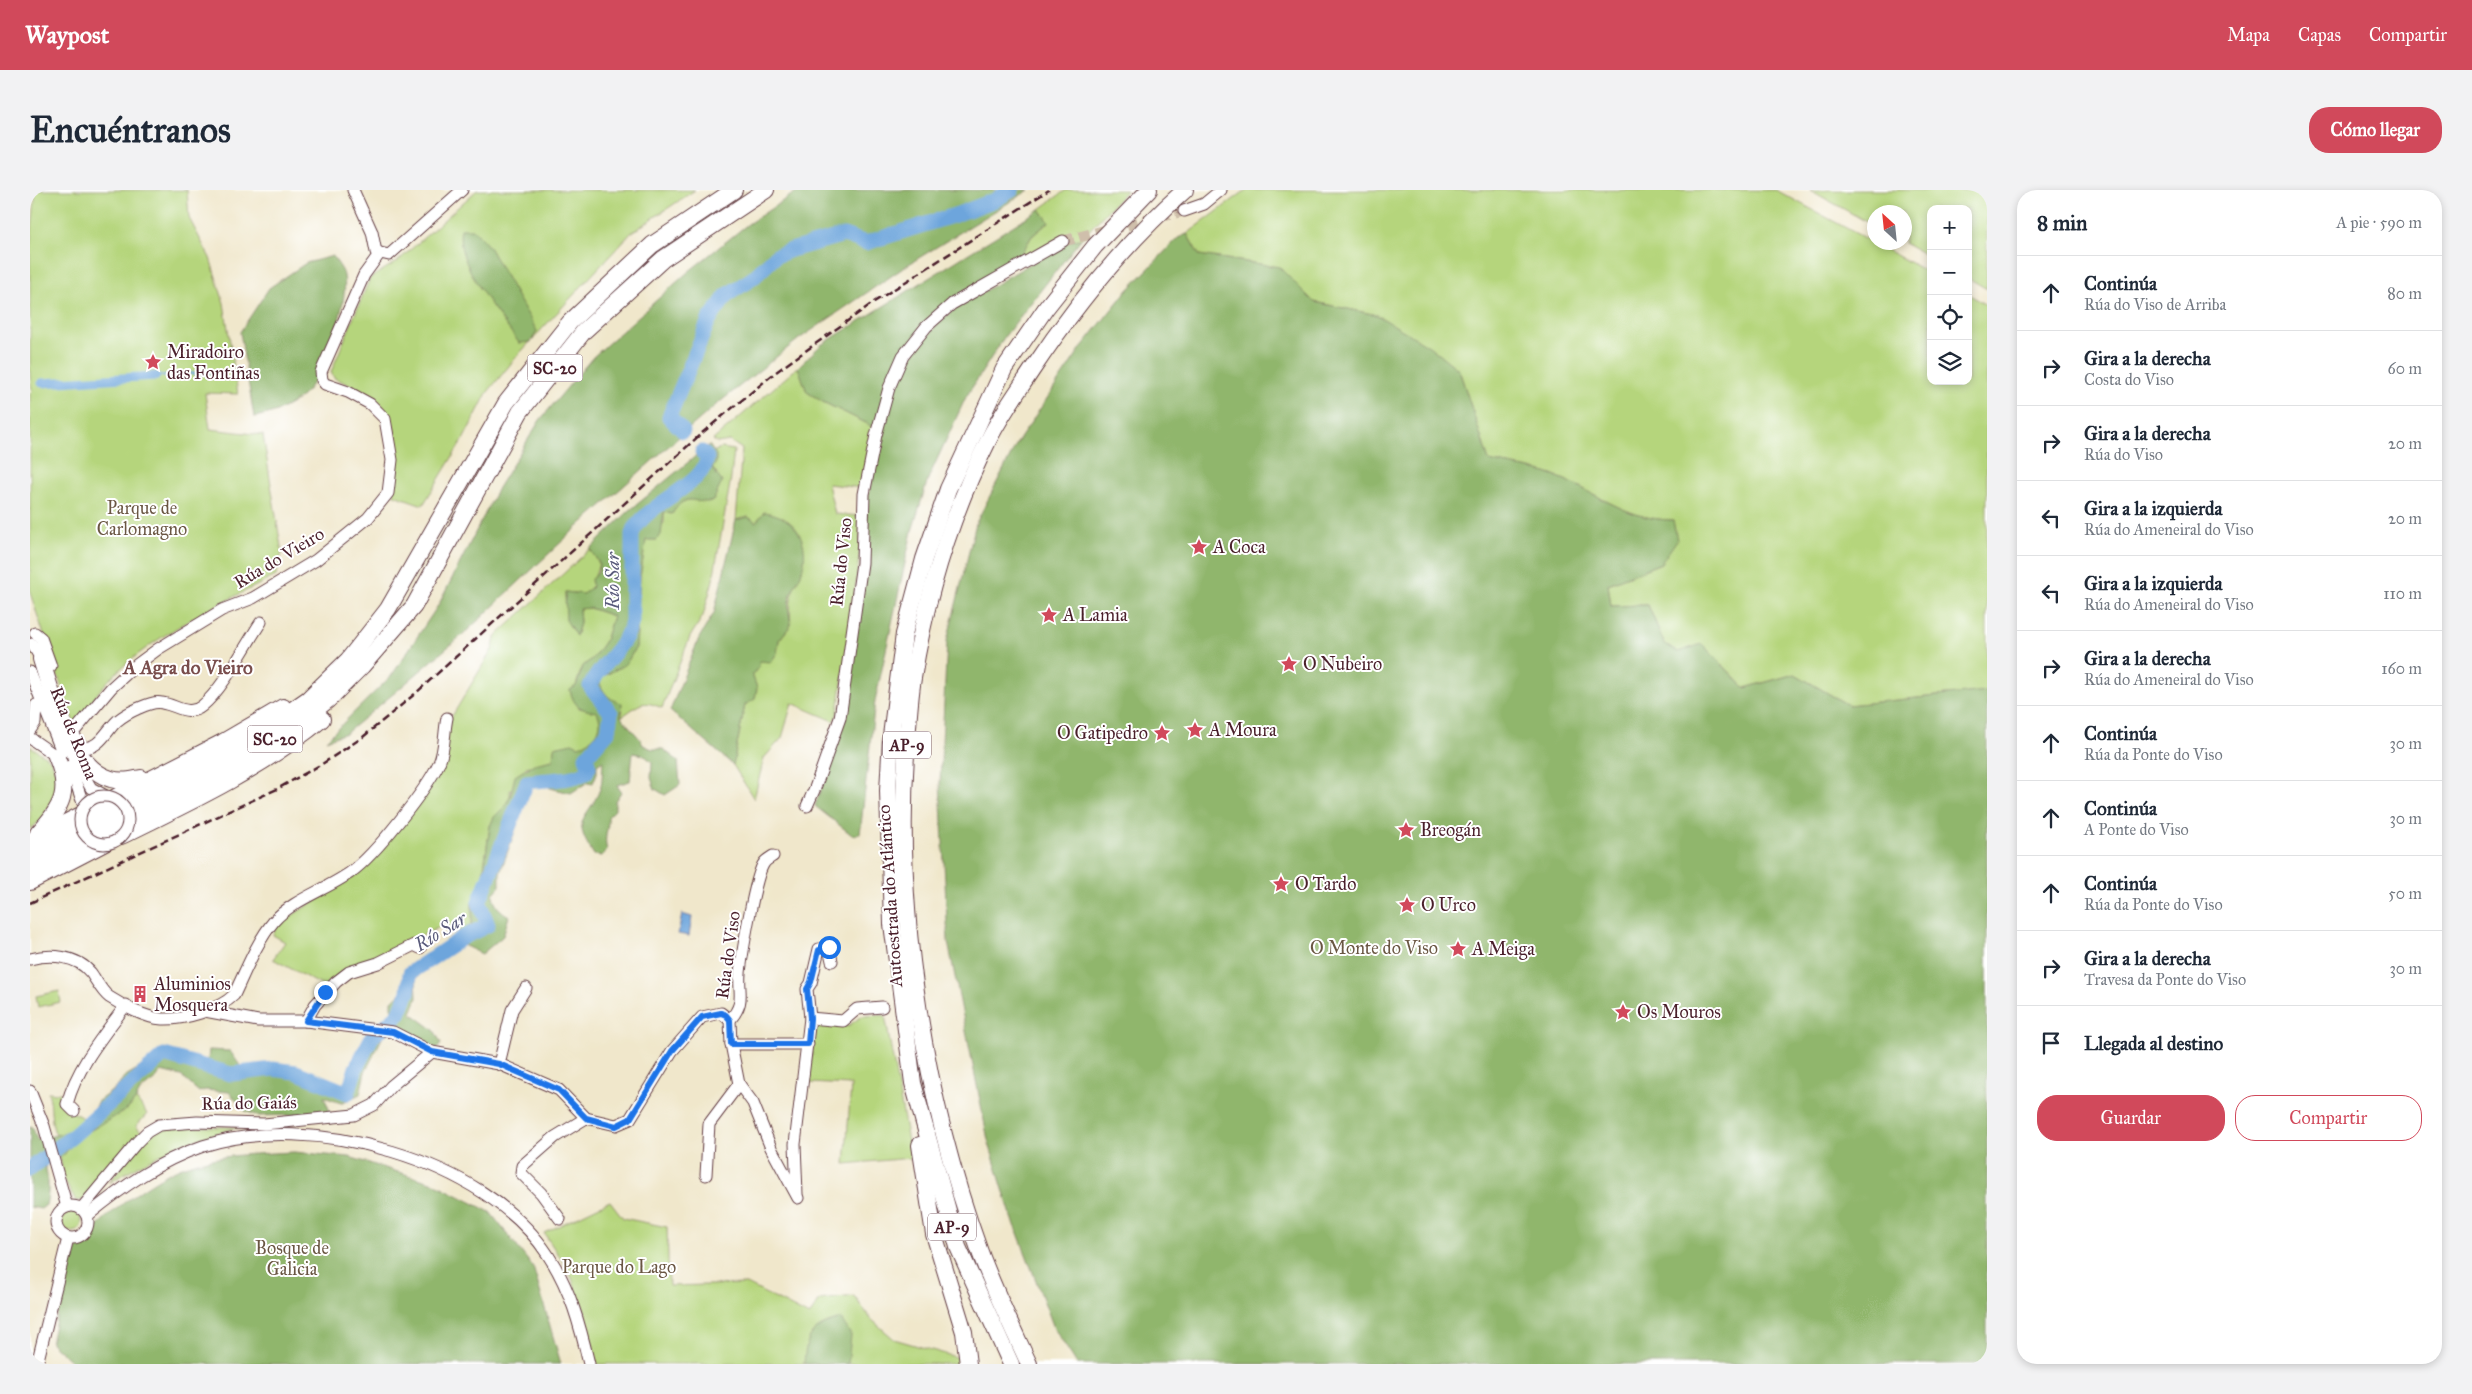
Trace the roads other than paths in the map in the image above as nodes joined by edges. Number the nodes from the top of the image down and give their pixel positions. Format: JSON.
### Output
{"nodes":[{"id":1,"x":353,"y":190,"type":"edge"},
{"id":2,"x":462,"y":190,"type":"edge"},
{"id":3,"x":734,"y":190,"type":"edge"},
{"id":4,"x":766,"y":190,"type":"edge"},
{"id":5,"x":1148,"y":190,"type":"edge"},
{"id":6,"x":1185,"y":190,"type":"edge"},
{"id":7,"x":1221,"y":190,"type":"edge"},
{"id":8,"x":1184,"y":211,"type":"tunnel mouth"},
{"id":9,"x":1063,"y":241,"type":"tunnel mouth"},
{"id":10,"x":380,"y":254,"type":"junction"},
{"id":11,"x":414,"y":606,"type":"junction"},
{"id":12,"x":261,"y":622,"type":"dead end"},
{"id":13,"x":32,"y":637,"type":"edge"},
{"id":14,"x":43,"y":654,"type":"junction"},
{"id":15,"x":348,"y":660,"type":"junction"},
{"id":16,"x":30,"y":672,"type":"edge"},
{"id":17,"x":30,"y":688,"type":"edge"},
{"id":18,"x":36,"y":705,"type":"junction"},
{"id":19,"x":446,"y":718,"type":"dead end"},
{"id":20,"x":30,"y":730,"type":"edge"},
{"id":21,"x":73,"y":733,"type":"junction"},
{"id":22,"x":30,"y":738,"type":"edge"},
{"id":23,"x":61,"y":750,"type":"junction"},
{"id":24,"x":156,"y":776,"type":"junction"},
{"id":25,"x":106,"y":796,"type":"junction"},
{"id":26,"x":84,"y":806,"type":"junction"},
{"id":27,"x":807,"y":806,"type":"dead end"},
{"id":28,"x":121,"y":836,"type":"junction"},
{"id":29,"x":105,"y":843,"type":"junction"},
{"id":30,"x":31,"y":845,"type":"edge"},
{"id":31,"x":773,"y":856,"type":"dead end"},
{"id":32,"x":30,"y":869,"type":"edge"},
{"id":33,"x":30,"y":882,"type":"edge"},
{"id":34,"x":420,"y":948,"type":"dead end"},
{"id":35,"x":30,"y":959,"type":"edge"},
{"id":36,"x":832,"y":961,"type":"dead end"},
{"id":37,"x":526,"y":988,"type":"dead end"},
{"id":38,"x":126,"y":1005,"type":"junction"},
{"id":39,"x":882,"y":1007,"type":"dead end"},
{"id":40,"x":205,"y":1012,"type":"junction"},
{"id":41,"x":810,"y":1018,"type":"junction"},
{"id":42,"x":730,"y":1020,"type":"junction"},
{"id":43,"x":306,"y":1021,"type":"junction"},
{"id":44,"x":731,"y":1044,"type":"junction"},
{"id":45,"x":808,"y":1044,"type":"junction"},
{"id":46,"x":432,"y":1052,"type":"junction"},
{"id":47,"x":499,"y":1064,"type":"junction"},
{"id":48,"x":739,"y":1084,"type":"junction"},
{"id":49,"x":913,"y":1084,"type":"junction"},
{"id":50,"x":30,"y":1091,"type":"edge"},
{"id":51,"x":74,"y":1111,"type":"dead end"},
{"id":52,"x":586,"y":1118,"type":"junction"},
{"id":53,"x":706,"y":1174,"type":"dead end"},
{"id":54,"x":67,"y":1207,"type":"junction"},
{"id":55,"x":84,"y":1212,"type":"junction"},
{"id":56,"x":560,"y":1219,"type":"dead end"},
{"id":57,"x":68,"y":1238,"type":"junction"},
{"id":58,"x":37,"y":1364,"type":"edge"},
{"id":59,"x":589,"y":1364,"type":"edge"},
{"id":60,"x":968,"y":1364,"type":"edge"},
{"id":61,"x":1011,"y":1364,"type":"edge"},
{"id":62,"x":1029,"y":1364,"type":"edge"}],
"edges":[{"from":1,"to":10,"type":"street"},
{"from":2,"to":10,"type":"street"},
{"from":3,"to":15,"type":"highway","number":"SC-20"},
{"from":4,"to":11,"type":"highway","number":"SC-20"},
{"from":5,"to":49,"type":"highway","name":"Autoestrada do Atlántico","number":"AP-9"},
{"from":6,"to":62,"type":"highway","name":"Autoestrada do Atlántico","number":"AP-9"},
{"from":7,"to":8,"type":"street"},
{"from":9,"to":27,"type":"street","name":"Rúa do Viso"},
{"from":10,"to":21,"type":"street","name":"Rúa do Vieiro"},
{"from":11,"to":28,"type":"highway"},
{"from":11,"to":32,"type":"highway","number":"SC-20"},
{"from":12,"to":21,"type":"street"},
{"from":13,"to":14,"type":"street","name":"Rúa de Roma"},
{"from":14,"to":21,"type":"street","name":"Rúa de Roma"},
{"from":14,"to":23,"type":"street","name":"Rúa de Roma"},
{"from":14,"to":24,"type":"highway"},
{"from":15,"to":24,"type":"highway"},
{"from":15,"to":30,"type":"highway","number":"SC-20"},
{"from":16,"to":23,"type":"street","name":"Rúa de Roma"},
{"from":17,"to":18,"type":"street","name":"Rúa de Roma"},
{"from":18,"to":20,"type":"street"},
{"from":18,"to":23,"type":"street","name":"Rúa de Roma"},
{"from":19,"to":40,"type":"street"},
{"from":22,"to":23,"type":"street"},
{"from":23,"to":25,"type":"street","name":"Rúa de Roma"},
{"from":23,"to":26,"type":"street","name":"Rúa de Roma"},
{"from":23,"to":30,"type":"highway"},
{"from":24,"to":30,"type":"highway"},
{"from":25,"to":26,"type":"street","bridge":true},
{"from":25,"to":28,"type":"street","bridge":true},
{"from":26,"to":29,"type":"street","bridge":true},
{"from":28,"to":29,"type":"street","bridge":true},
{"from":29,"to":33,"type":"highway"},
{"from":31,"to":42,"type":"street","name":"Rúa do Viso"},
{"from":34,"to":43,"type":"street"},
{"from":35,"to":38,"type":"street"},
{"from":36,"to":41,"type":"street"},
{"from":37,"to":47,"type":"street"},
{"from":38,"to":40,"type":"street"},
{"from":38,"to":51,"type":"street"},
{"from":39,"to":41,"type":"street"},
{"from":40,"to":43,"type":"street"},
{"from":41,"to":45,"type":"street"},
{"from":42,"to":44,"type":"street","name":"Rúa do Viso"},
{"from":42,"to":52,"type":"street"},
{"from":43,"to":46,"type":"street"},
{"from":44,"to":45,"type":"street"},
{"from":44,"to":48,"type":"street","name":"Rúa do Viso"},
{"from":45,"to":48,"type":"street","name":"Rúa do Viso"},
{"from":46,"to":47,"type":"street"},
{"from":46,"to":55,"type":"street","name":"Rúa do Gaiás"},
{"from":47,"to":52,"type":"street"},
{"from":48,"to":53,"type":"street"},
{"from":49,"to":60,"type":"highway"},
{"from":49,"to":61,"type":"highway","name":"Autoestrada do Atlántico","number":"AP-9"},
{"from":50,"to":54,"type":"street"},
{"from":52,"to":56,"type":"street"},
{"from":54,"to":55,"type":"street"},
{"from":54,"to":57,"type":"street"},
{"from":55,"to":57,"type":"street"},
{"from":55,"to":59,"type":"street"},
{"from":57,"to":58,"type":"street"}]}
